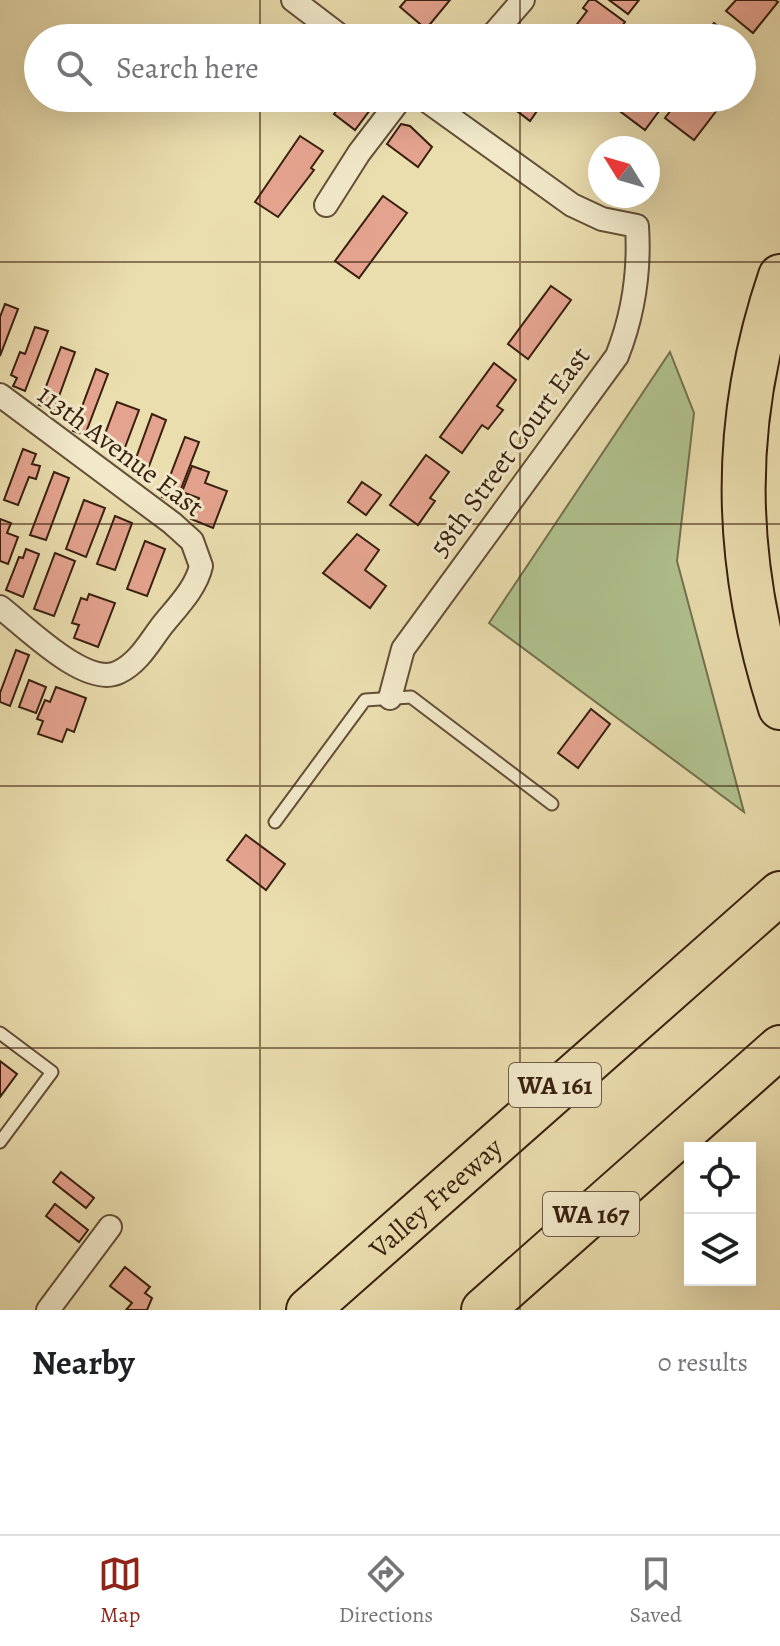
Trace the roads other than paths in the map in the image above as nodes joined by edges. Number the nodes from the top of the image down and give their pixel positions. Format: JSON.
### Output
{"nodes":[{"id":1,"x":293,"y":0,"type":"edge"},
{"id":2,"x":523,"y":0,"type":"edge"},
{"id":3,"x":325,"y":24,"type":"edge"},
{"id":4,"x":502,"y":24,"type":"edge"},
{"id":5,"x":390,"y":112,"type":"edge"},
{"id":6,"x":449,"y":112,"type":"edge"},
{"id":7,"x":326,"y":205,"type":"dead end"},
{"id":8,"x":780,"y":276,"type":"edge"},
{"id":9,"x":0,"y":395,"type":"edge"},
{"id":10,"x":0,"y":607,"type":"edge"},
{"id":11,"x":390,"y":698,"type":"junction"},
{"id":12,"x":780,"y":708,"type":"edge"},
{"id":13,"x":552,"y":804,"type":"dead end"},
{"id":14,"x":275,"y":822,"type":"dead end"},
{"id":15,"x":780,"y":870,"type":"edge"},
{"id":16,"x":780,"y":893,"type":"edge"},
{"id":17,"x":0,"y":1033,"type":"edge"},
{"id":18,"x":780,"y":1047,"type":"edge"},
{"id":19,"x":0,"y":1142,"type":"edge"},
{"id":20,"x":110,"y":1227,"type":"dead end"},
{"id":21,"x":317,"y":1302,"type":"edge"},
{"id":22,"x":48,"y":1310,"type":"edge"},
{"id":23,"x":483,"y":1310,"type":"edge"}],
"edges":[{"from":1,"to":3,"type":"street"},
{"from":2,"to":4,"type":"street"},
{"from":5,"to":7,"type":"street"},
{"from":6,"to":11,"type":"street","name":"58th Street Court East"},
{"from":8,"to":12,"type":"highway"},
{"from":9,"to":10,"type":"street","name":"113th Avenue East"},
{"from":11,"to":13,"type":"lane"},
{"from":11,"to":14,"type":"lane"},
{"from":15,"to":21,"type":"highway","number":"WA 161"},
{"from":16,"to":21,"type":"highway","name":"Valley Freeway"},
{"from":17,"to":19,"type":"lane"},
{"from":18,"to":23,"type":"highway","number":"WA 167"},
{"from":20,"to":22,"type":"street"}]}
